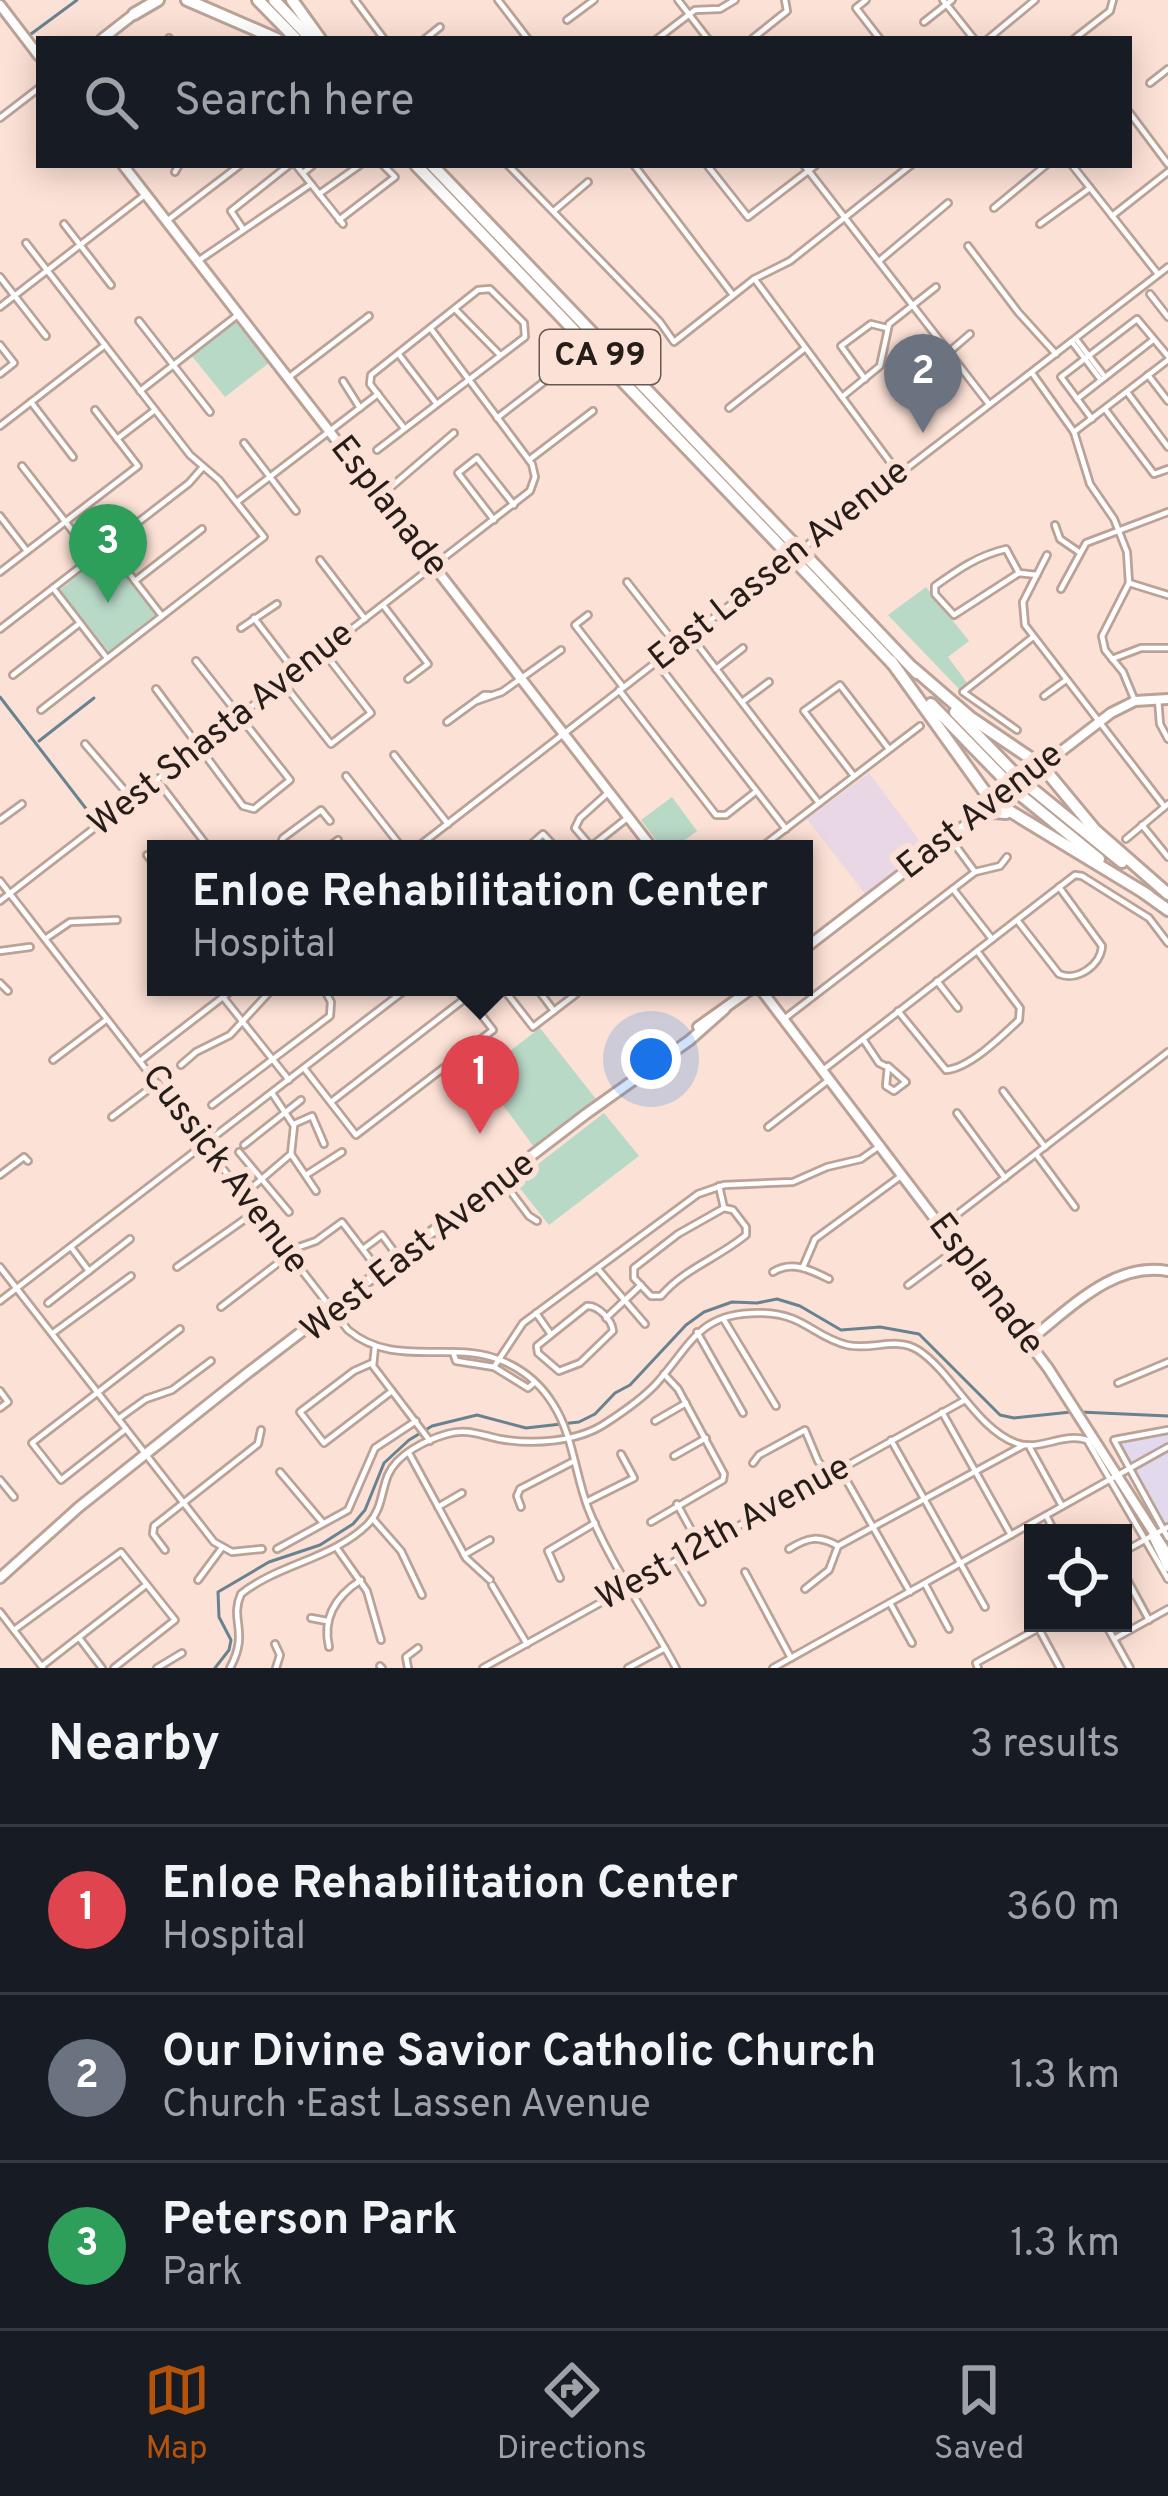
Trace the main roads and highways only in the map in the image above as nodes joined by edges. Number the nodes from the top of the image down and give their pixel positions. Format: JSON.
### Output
{"nodes":[{"id":1,"x":155,"y":0,"type":"edge"},
{"id":2,"x":187,"y":0,"type":"edge"},
{"id":3,"x":258,"y":0,"type":"edge"},
{"id":4,"x":274,"y":0,"type":"edge"},
{"id":5,"x":292,"y":0,"type":"edge"},
{"id":6,"x":0,"y":5,"type":"edge"},
{"id":7,"x":134,"y":14,"type":"joint"},
{"id":8,"x":109,"y":36,"type":"edge"},
{"id":9,"x":270,"y":36,"type":"edge"},
{"id":10,"x":293,"y":36,"type":"edge"},
{"id":11,"x":313,"y":36,"type":"edge"},
{"id":12,"x":314,"y":36,"type":"edge"},
{"id":13,"x":36,"y":52,"type":"edge"},
{"id":14,"x":126,"y":168,"type":"edge"},
{"id":15,"x":419,"y":168,"type":"edge"},
{"id":16,"x":435,"y":168,"type":"edge"},
{"id":17,"x":787,"y":545,"type":"junction"},
{"id":18,"x":805,"y":563,"type":"junction"},
{"id":19,"x":890,"y":662,"type":"junction"},
{"id":20,"x":913,"y":668,"type":"junction"},
{"id":21,"x":1163,"y":699,"type":"edge"},
{"id":22,"x":1042,"y":766,"type":"junction"},
{"id":23,"x":1011,"y":778,"type":"junction"},
{"id":24,"x":1027,"y":792,"type":"junction"},
{"id":25,"x":994,"y":802,"type":"junction"},
{"id":26,"x":975,"y":818,"type":"junction"},
{"id":27,"x":1041,"y":831,"type":"junction"},
{"id":28,"x":645,"y":840,"type":"edge"},
{"id":29,"x":1148,"y":895,"type":"junction"},
{"id":30,"x":1168,"y":895,"type":"edge"},
{"id":31,"x":1168,"y":910,"type":"edge"},
{"id":32,"x":813,"y":942,"type":"edge"},
{"id":33,"x":743,"y":996,"type":"edge"},
{"id":34,"x":764,"y":996,"type":"edge"},
{"id":35,"x":503,"y":1181,"type":"junction"},
{"id":36,"x":1168,"y":1271,"type":"edge"},
{"id":37,"x":332,"y":1312,"type":"junction"},
{"id":38,"x":1028,"y":1341,"type":"junction"},
{"id":39,"x":1149,"y":1537,"type":"junction"},
{"id":40,"x":1168,"y":1555,"type":"edge"},
{"id":41,"x":1168,"y":1567,"type":"edge"},
{"id":42,"x":0,"y":1578,"type":"edge"}],
"edges":[{"from":1,"to":7,"type":"highway"},
{"from":2,"to":9,"type":"highway"},
{"from":3,"to":10,"type":"highway"},
{"from":4,"to":11,"type":"highway"},
{"from":5,"to":12,"type":"highway"},
{"from":6,"to":13,"type":"main road"},
{"from":7,"to":8,"type":"main road"},
{"from":14,"to":28,"type":"main road","name":"Esplanade"},
{"from":15,"to":17,"type":"highway","number":"CA 99"},
{"from":16,"to":17,"type":"highway","number":"CA 99"},
{"from":17,"to":18,"type":"highway","number":"CA 99","bridge":true},
{"from":18,"to":19,"type":"highway","number":"CA 99"},
{"from":18,"to":20,"type":"highway","number":"CA 99"},
{"from":19,"to":23,"type":"highway","number":"CA 99"},
{"from":19,"to":25,"type":"highway"},
{"from":20,"to":22,"type":"highway"},
{"from":20,"to":23,"type":"highway","number":"CA 99"},
{"from":21,"to":22,"type":"main road","name":"East Avenue"},
{"from":22,"to":25,"type":"main road","name":"East Avenue"},
{"from":22,"to":30,"type":"highway"},
{"from":23,"to":24,"type":"highway","number":"CA 99","bridge":true},
{"from":24,"to":29,"type":"highway","number":"CA 99"},
{"from":24,"to":30,"type":"highway","number":"CA 99"},
{"from":25,"to":26,"type":"main road","name":"East Avenue"},
{"from":25,"to":27,"type":"highway"},
{"from":26,"to":27,"type":"highway"},
{"from":26,"to":32,"type":"main road","name":"East Avenue"},
{"from":27,"to":29,"type":"highway"},
{"from":29,"to":31,"type":"highway","number":"CA 99"},
{"from":33,"to":35,"type":"main road","name":"West East Avenue"},
{"from":34,"to":38,"type":"main road","name":"Esplanade"},
{"from":35,"to":37,"type":"main road","name":"West East Avenue"},
{"from":35,"to":37,"type":"main road","name":"West East Avenue"},
{"from":36,"to":38,"type":"main road"},
{"from":37,"to":42,"type":"main road","name":"West East Avenue"},
{"from":38,"to":39,"type":"main road","name":"Esplanade"},
{"from":39,"to":40,"type":"main road","name":"Esplanade"},
{"from":39,"to":41,"type":"main road","name":"Esplanade"}]}
